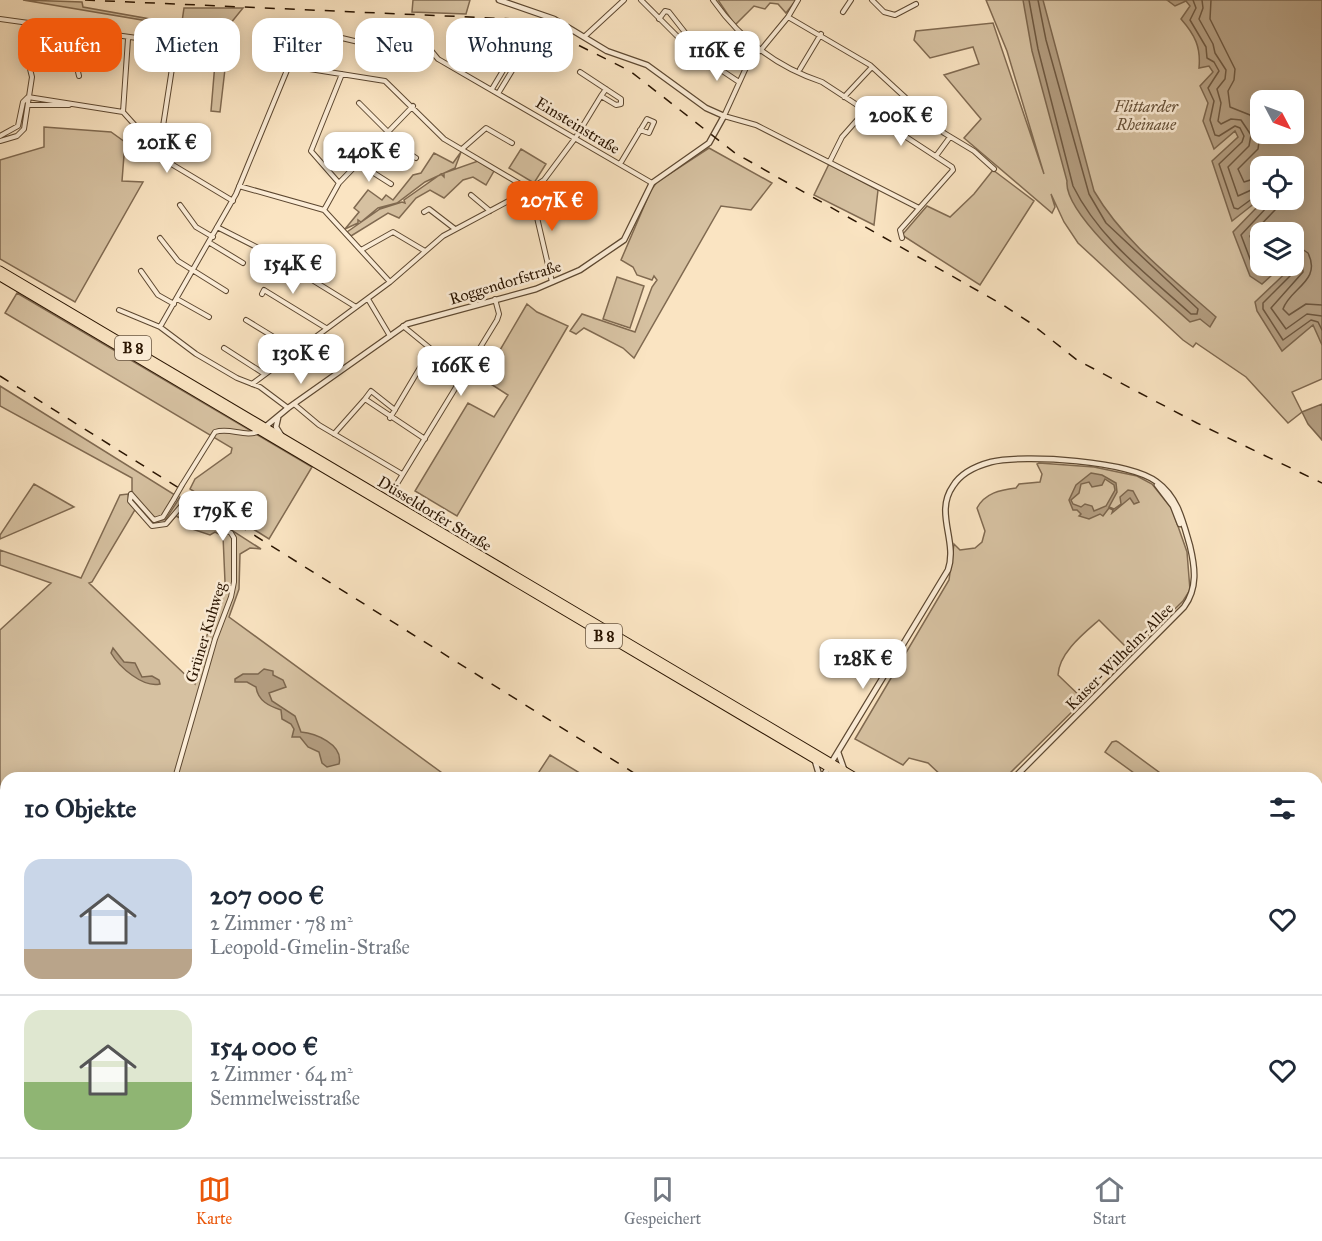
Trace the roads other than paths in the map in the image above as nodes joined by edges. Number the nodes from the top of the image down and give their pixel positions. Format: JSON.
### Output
{"nodes":[{"id":1,"x":499,"y":0,"type":"edge"},
{"id":2,"x":624,"y":0,"type":"edge"},
{"id":3,"x":641,"y":0,"type":"edge"},
{"id":4,"x":713,"y":0,"type":"edge"},
{"id":5,"x":798,"y":0,"type":"edge"},
{"id":6,"x":851,"y":0,"type":"edge"},
{"id":7,"x":872,"y":0,"type":"edge"},
{"id":8,"x":915,"y":4,"type":"dead end"},
{"id":9,"x":843,"y":12,"type":"dead end"},
{"id":10,"x":788,"y":17,"type":"junction"},
{"id":11,"x":659,"y":18,"type":"junction"},
{"id":12,"x":0,"y":20,"type":"edge"},
{"id":13,"x":18,"y":23,"type":"edge"},
{"id":14,"x":821,"y":34,"type":"junction"},
{"id":15,"x":584,"y":37,"type":"junction"},
{"id":16,"x":122,"y":38,"type":"edge"},
{"id":17,"x":128,"y":39,"type":"junction"},
{"id":18,"x":755,"y":48,"type":"junction"},
{"id":19,"x":760,"y":51,"type":"junction"},
{"id":20,"x":434,"y":54,"type":"edge"},
{"id":21,"x":708,"y":61,"type":"junction"},
{"id":22,"x":872,"y":66,"type":"junction"},
{"id":23,"x":800,"y":69,"type":"dead end"},
{"id":24,"x":32,"y":72,"type":"edge"},
{"id":25,"x":78,"y":72,"type":"edge"},
{"id":26,"x":288,"y":72,"type":"edge"},
{"id":27,"x":329,"y":72,"type":"edge"},
{"id":28,"x":502,"y":72,"type":"edge"},
{"id":29,"x":511,"y":72,"type":"edge"},
{"id":30,"x":580,"y":72,"type":"dead end"},
{"id":31,"x":342,"y":74,"type":"junction"},
{"id":32,"x":79,"y":76,"type":"dead end"},
{"id":33,"x":739,"y":82,"type":"junction"},
{"id":34,"x":492,"y":89,"type":"junction"},
{"id":35,"x":606,"y":89,"type":"junction"},
{"id":36,"x":499,"y":92,"type":"junction"},
{"id":37,"x":601,"y":96,"type":"junction"},
{"id":38,"x":28,"y":97,"type":"junction"},
{"id":39,"x":844,"y":97,"type":"junction"},
{"id":40,"x":359,"y":104,"type":"dead end"},
{"id":41,"x":28,"y":105,"type":"junction"},
{"id":42,"x":70,"y":105,"type":"junction"},
{"id":43,"x":413,"y":106,"type":"junction"},
{"id":44,"x":865,"y":111,"type":"junction"},
{"id":45,"x":123,"y":112,"type":"junction"},
{"id":46,"x":724,"y":116,"type":"junction"},
{"id":47,"x":17,"y":128,"type":"junction"},
{"id":48,"x":640,"y":130,"type":"dead end"},
{"id":49,"x":22,"y":131,"type":"junction"},
{"id":50,"x":388,"y":132,"type":"junction"},
{"id":51,"x":0,"y":136,"type":"edge"},
{"id":52,"x":343,"y":136,"type":"dead end"},
{"id":53,"x":383,"y":137,"type":"junction"},
{"id":54,"x":576,"y":137,"type":"junction"},
{"id":55,"x":950,"y":137,"type":"junction"},
{"id":56,"x":0,"y":141,"type":"edge"},
{"id":57,"x":512,"y":143,"type":"dead end"},
{"id":58,"x":462,"y":149,"type":"junction"},
{"id":59,"x":159,"y":153,"type":"junction"},
{"id":60,"x":936,"y":156,"type":"junction"},
{"id":61,"x":364,"y":157,"type":"junction"},
{"id":62,"x":416,"y":158,"type":"dead end"},
{"id":63,"x":830,"y":161,"type":"junction"},
{"id":64,"x":358,"y":163,"type":"junction"},
{"id":65,"x":620,"y":164,"type":"junction"},
{"id":66,"x":994,"y":169,"type":"dead end"},
{"id":67,"x":339,"y":183,"type":"junction"},
{"id":68,"x":652,"y":183,"type":"junction"},
{"id":69,"x":391,"y":184,"type":"dead end"},
{"id":70,"x":239,"y":186,"type":"junction"},
{"id":71,"x":529,"y":190,"type":"junction"},
{"id":72,"x":471,"y":195,"type":"dead end"},
{"id":73,"x":233,"y":201,"type":"junction"},
{"id":74,"x":180,"y":205,"type":"dead end"},
{"id":75,"x":919,"y":208,"type":"junction"},
{"id":76,"x":324,"y":210,"type":"junction"},
{"id":77,"x":490,"y":211,"type":"junction"},
{"id":78,"x":424,"y":212,"type":"dead end"},
{"id":79,"x":217,"y":227,"type":"junction"},
{"id":80,"x":455,"y":229,"type":"junction"},
{"id":81,"x":213,"y":237,"type":"junction"},
{"id":82,"x":160,"y":238,"type":"dead end"},
{"id":83,"x":902,"y":238,"type":"dead end"},
{"id":84,"x":210,"y":243,"type":"junction"},
{"id":85,"x":361,"y":250,"type":"junction"},
{"id":86,"x":425,"y":251,"type":"junction"},
{"id":87,"x":243,"y":263,"type":"dead end"},
{"id":88,"x":0,"y":270,"type":"edge"},
{"id":89,"x":194,"y":271,"type":"junction"},
{"id":90,"x":141,"y":272,"type":"dead end"},
{"id":91,"x":0,"y":277,"type":"edge"},
{"id":92,"x":390,"y":282,"type":"junction"},
{"id":93,"x":552,"y":282,"type":"junction"},
{"id":94,"x":226,"y":291,"type":"dead end"},
{"id":95,"x":262,"y":294,"type":"dead end"},
{"id":96,"x":177,"y":298,"type":"junction"},
{"id":97,"x":368,"y":299,"type":"junction"},
{"id":98,"x":495,"y":299,"type":"junction"},
{"id":99,"x":174,"y":304,"type":"junction"},
{"id":100,"x":356,"y":307,"type":"junction"},
{"id":101,"x":119,"y":310,"type":"dead end"},
{"id":102,"x":209,"y":317,"type":"dead end"},
{"id":103,"x":246,"y":320,"type":"dead end"},
{"id":104,"x":403,"y":326,"type":"junction"},
{"id":105,"x":160,"y":327,"type":"junction"},
{"id":106,"x":326,"y":328,"type":"junction"},
{"id":107,"x":390,"y":336,"type":"junction"},
{"id":108,"x":224,"y":348,"type":"dead end"},
{"id":109,"x":431,"y":348,"type":"junction"},
{"id":110,"x":295,"y":350,"type":"junction"},
{"id":111,"x":467,"y":370,"type":"junction"},
{"id":112,"x":264,"y":373,"type":"junction"},
{"id":113,"x":252,"y":384,"type":"junction"},
{"id":114,"x":365,"y":399,"type":"junction"},
{"id":115,"x":294,"y":404,"type":"junction"},
{"id":116,"x":288,"y":408,"type":"junction"},
{"id":117,"x":395,"y":410,"type":"junction"},
{"id":118,"x":279,"y":416,"type":"junction"},
{"id":119,"x":390,"y":418,"type":"junction"},
{"id":120,"x":263,"y":429,"type":"junction"},
{"id":121,"x":334,"y":434,"type":"junction"},
{"id":122,"x":283,"y":438,"type":"junction"},
{"id":123,"x":425,"y":439,"type":"junction"},
{"id":124,"x":1128,"y":469,"type":"junction"},
{"id":125,"x":402,"y":474,"type":"junction"},
{"id":126,"x":392,"y":492,"type":"dead end"},
{"id":127,"x":1185,"y":531,"type":"junction"},
{"id":128,"x":534,"y":591,"type":"junction"},
{"id":129,"x":673,"y":673,"type":"junction"},
{"id":130,"x":838,"y":752,"type":"junction"},
{"id":131,"x":815,"y":761,"type":"junction"},
{"id":132,"x":830,"y":766,"type":"junction"},
{"id":133,"x":177,"y":772,"type":"edge"},
{"id":134,"x":819,"y":772,"type":"edge"},
{"id":135,"x":826,"y":772,"type":"edge"},
{"id":136,"x":838,"y":772,"type":"edge"},
{"id":137,"x":843,"y":772,"type":"edge"},
{"id":138,"x":1020,"y":772,"type":"edge"}],
"edges":[{"from":1,"to":15,"type":"street"},
{"from":2,"to":15,"type":"street"},
{"from":3,"to":11,"type":"street"},
{"from":4,"to":18,"type":"street"},
{"from":5,"to":10,"type":"street"},
{"from":6,"to":9,"type":"street"},
{"from":7,"to":8,"type":"street"},
{"from":10,"to":14,"type":"street"},
{"from":10,"to":19,"type":"street"},
{"from":11,"to":21,"type":"street"},
{"from":11,"to":21,"type":"street"},
{"from":12,"to":13,"type":"street"},
{"from":14,"to":22,"type":"street"},
{"from":14,"to":23,"type":"street"},
{"from":15,"to":46,"type":"street"},
{"from":16,"to":17,"type":"street"},
{"from":17,"to":45,"type":"street"},
{"from":17,"to":59,"type":"street"},
{"from":18,"to":19,"type":"street"},
{"from":18,"to":33,"type":"street"},
{"from":19,"to":39,"type":"street"},
{"from":20,"to":34,"type":"street","name":"Einsteinstraße"},
{"from":21,"to":33,"type":"street"},
{"from":22,"to":39,"type":"street"},
{"from":22,"to":55,"type":"street"},
{"from":24,"to":38,"type":"street"},
{"from":25,"to":32,"type":"street"},
{"from":26,"to":70,"type":"street"},
{"from":27,"to":31,"type":"street"},
{"from":28,"to":34,"type":"street"},
{"from":29,"to":36,"type":"street"},
{"from":30,"to":35,"type":"street"},
{"from":31,"to":43,"type":"street"},
{"from":31,"to":67,"type":"street"},
{"from":33,"to":46,"type":"street"},
{"from":34,"to":36,"type":"street","name":"Einsteinstraße"},
{"from":35,"to":37,"type":"street"},
{"from":35,"to":37,"type":"street"},
{"from":36,"to":54,"type":"street","name":"Einsteinstraße"},
{"from":37,"to":54,"type":"street"},
{"from":38,"to":41,"type":"street"},
{"from":38,"to":42,"type":"street"},
{"from":38,"to":47,"type":"street"},
{"from":39,"to":44,"type":"street"},
{"from":40,"to":50,"type":"street"},
{"from":41,"to":42,"type":"street"},
{"from":41,"to":49,"type":"street"},
{"from":42,"to":45,"type":"street"},
{"from":43,"to":50,"type":"street"},
{"from":43,"to":58,"type":"street"},
{"from":44,"to":60,"type":"street"},
{"from":44,"to":63,"type":"street"},
{"from":45,"to":59,"type":"street"},
{"from":46,"to":63,"type":"street"},
{"from":46,"to":68,"type":"street","name":"Roggendorfstraße"},
{"from":47,"to":49,"type":"street"},
{"from":47,"to":51,"type":"street"},
{"from":48,"to":65,"type":"street"},
{"from":49,"to":56,"type":"street"},
{"from":50,"to":53,"type":"street"},
{"from":52,"to":61,"type":"street"},
{"from":53,"to":61,"type":"street"},
{"from":53,"to":62,"type":"street"},
{"from":54,"to":65,"type":"street","name":"Einsteinstraße"},
{"from":54,"to":71,"type":"street"},
{"from":55,"to":60,"type":"street"},
{"from":55,"to":66,"type":"street"},
{"from":57,"to":58,"type":"street"},
{"from":58,"to":71,"type":"street"},
{"from":59,"to":73,"type":"street"},
{"from":60,"to":75,"type":"street"},
{"from":61,"to":64,"type":"street"},
{"from":63,"to":75,"type":"street"},
{"from":64,"to":67,"type":"street"},
{"from":64,"to":69,"type":"street"},
{"from":65,"to":68,"type":"street","name":"Einsteinstraße"},
{"from":67,"to":76,"type":"street"},
{"from":68,"to":93,"type":"street","name":"Roggendorfstraße"},
{"from":70,"to":73,"type":"street"},
{"from":70,"to":76,"type":"street"},
{"from":71,"to":77,"type":"street"},
{"from":71,"to":93,"type":"street"},
{"from":72,"to":77,"type":"street"},
{"from":73,"to":79,"type":"street"},
{"from":74,"to":81,"type":"street"},
{"from":75,"to":83,"type":"street"},
{"from":76,"to":85,"type":"street"},
{"from":77,"to":80,"type":"street"},
{"from":78,"to":80,"type":"street"},
{"from":79,"to":81,"type":"street"},
{"from":79,"to":100,"type":"street"},
{"from":80,"to":86,"type":"street"},
{"from":81,"to":84,"type":"street"},
{"from":82,"to":89,"type":"street"},
{"from":84,"to":87,"type":"street"},
{"from":84,"to":89,"type":"street"},
{"from":85,"to":86,"type":"street"},
{"from":85,"to":92,"type":"street"},
{"from":86,"to":92,"type":"street"},
{"from":88,"to":120,"type":"main road","name":"Düsseldorfer Straße","number":"B 8"},
{"from":89,"to":94,"type":"street"},
{"from":89,"to":96,"type":"street"},
{"from":90,"to":99,"type":"street"},
{"from":91,"to":120,"type":"main road","name":"Düsseldorfer Straße","number":"B 8"},
{"from":92,"to":97,"type":"street"},
{"from":93,"to":98,"type":"street","name":"Roggendorfstraße"},
{"from":95,"to":106,"type":"street"},
{"from":96,"to":99,"type":"street"},
{"from":96,"to":102,"type":"street"},
{"from":97,"to":100,"type":"street"},
{"from":97,"to":107,"type":"street"},
{"from":98,"to":104,"type":"street","name":"Roggendorfstraße"},
{"from":98,"to":111,"type":"street"},
{"from":99,"to":105,"type":"street"},
{"from":100,"to":106,"type":"street"},
{"from":101,"to":105,"type":"street"},
{"from":103,"to":110,"type":"street"},
{"from":104,"to":107,"type":"street","name":"Roggendorfstraße"},
{"from":104,"to":109,"type":"street"},
{"from":105,"to":113,"type":"street"},
{"from":106,"to":110,"type":"street"},
{"from":107,"to":115,"type":"street","name":"Roggendorfstraße"},
{"from":108,"to":112,"type":"street"},
{"from":109,"to":111,"type":"street"},
{"from":109,"to":117,"type":"street"},
{"from":110,"to":112,"type":"street"},
{"from":111,"to":123,"type":"street"},
{"from":112,"to":113,"type":"street"},
{"from":113,"to":116,"type":"street"},
{"from":114,"to":117,"type":"street"},
{"from":114,"to":119,"type":"street"},
{"from":114,"to":121,"type":"street"},
{"from":115,"to":116,"type":"street","name":"Roggendorfstraße"},
{"from":115,"to":121,"type":"street"},
{"from":116,"to":118,"type":"street","name":"Roggendorfstraße"},
{"from":117,"to":119,"type":"street"},
{"from":118,"to":120,"type":"street","name":"Roggendorfstraße"},
{"from":118,"to":122,"type":"street"},
{"from":119,"to":123,"type":"street"},
{"from":120,"to":122,"type":"main road","name":"Düsseldorfer Straße","number":"B 8"},
{"from":120,"to":128,"type":"main road","name":"Düsseldorfer Straße","number":"B 8"},
{"from":120,"to":133,"type":"street","name":"Grüner Kuhweg","bridge":true},
{"from":121,"to":125,"type":"street"},
{"from":122,"to":128,"type":"main road","name":"Düsseldorfer Straße","number":"B 8"},
{"from":123,"to":125,"type":"street"},
{"from":124,"to":127,"type":"street","name":"Kaiser-Wilhelm-Allee"},
{"from":124,"to":127,"type":"street","name":"Kaiser-Wilhelm-Allee"},
{"from":124,"to":130,"type":"street"},
{"from":125,"to":126,"type":"street"},
{"from":127,"to":138,"type":"street","name":"Kaiser-Wilhelm-Allee"},
{"from":128,"to":129,"type":"main road","name":"Düsseldorfer Straße","number":"B 8"},
{"from":129,"to":131,"type":"main road","name":"Düsseldorfer Straße","number":"B 8"},
{"from":129,"to":132,"type":"main road","name":"Düsseldorfer Straße","number":"B 8"},
{"from":130,"to":132,"type":"street"},
{"from":130,"to":137,"type":"street"},
{"from":131,"to":132,"type":"main road","name":"Düsseldorfer Straße","number":"B 8"},
{"from":131,"to":134,"type":"street"},
{"from":132,"to":135,"type":"street"},
{"from":132,"to":136,"type":"main road","name":"Düsseldorfer Straße","number":"B 8"}]}
